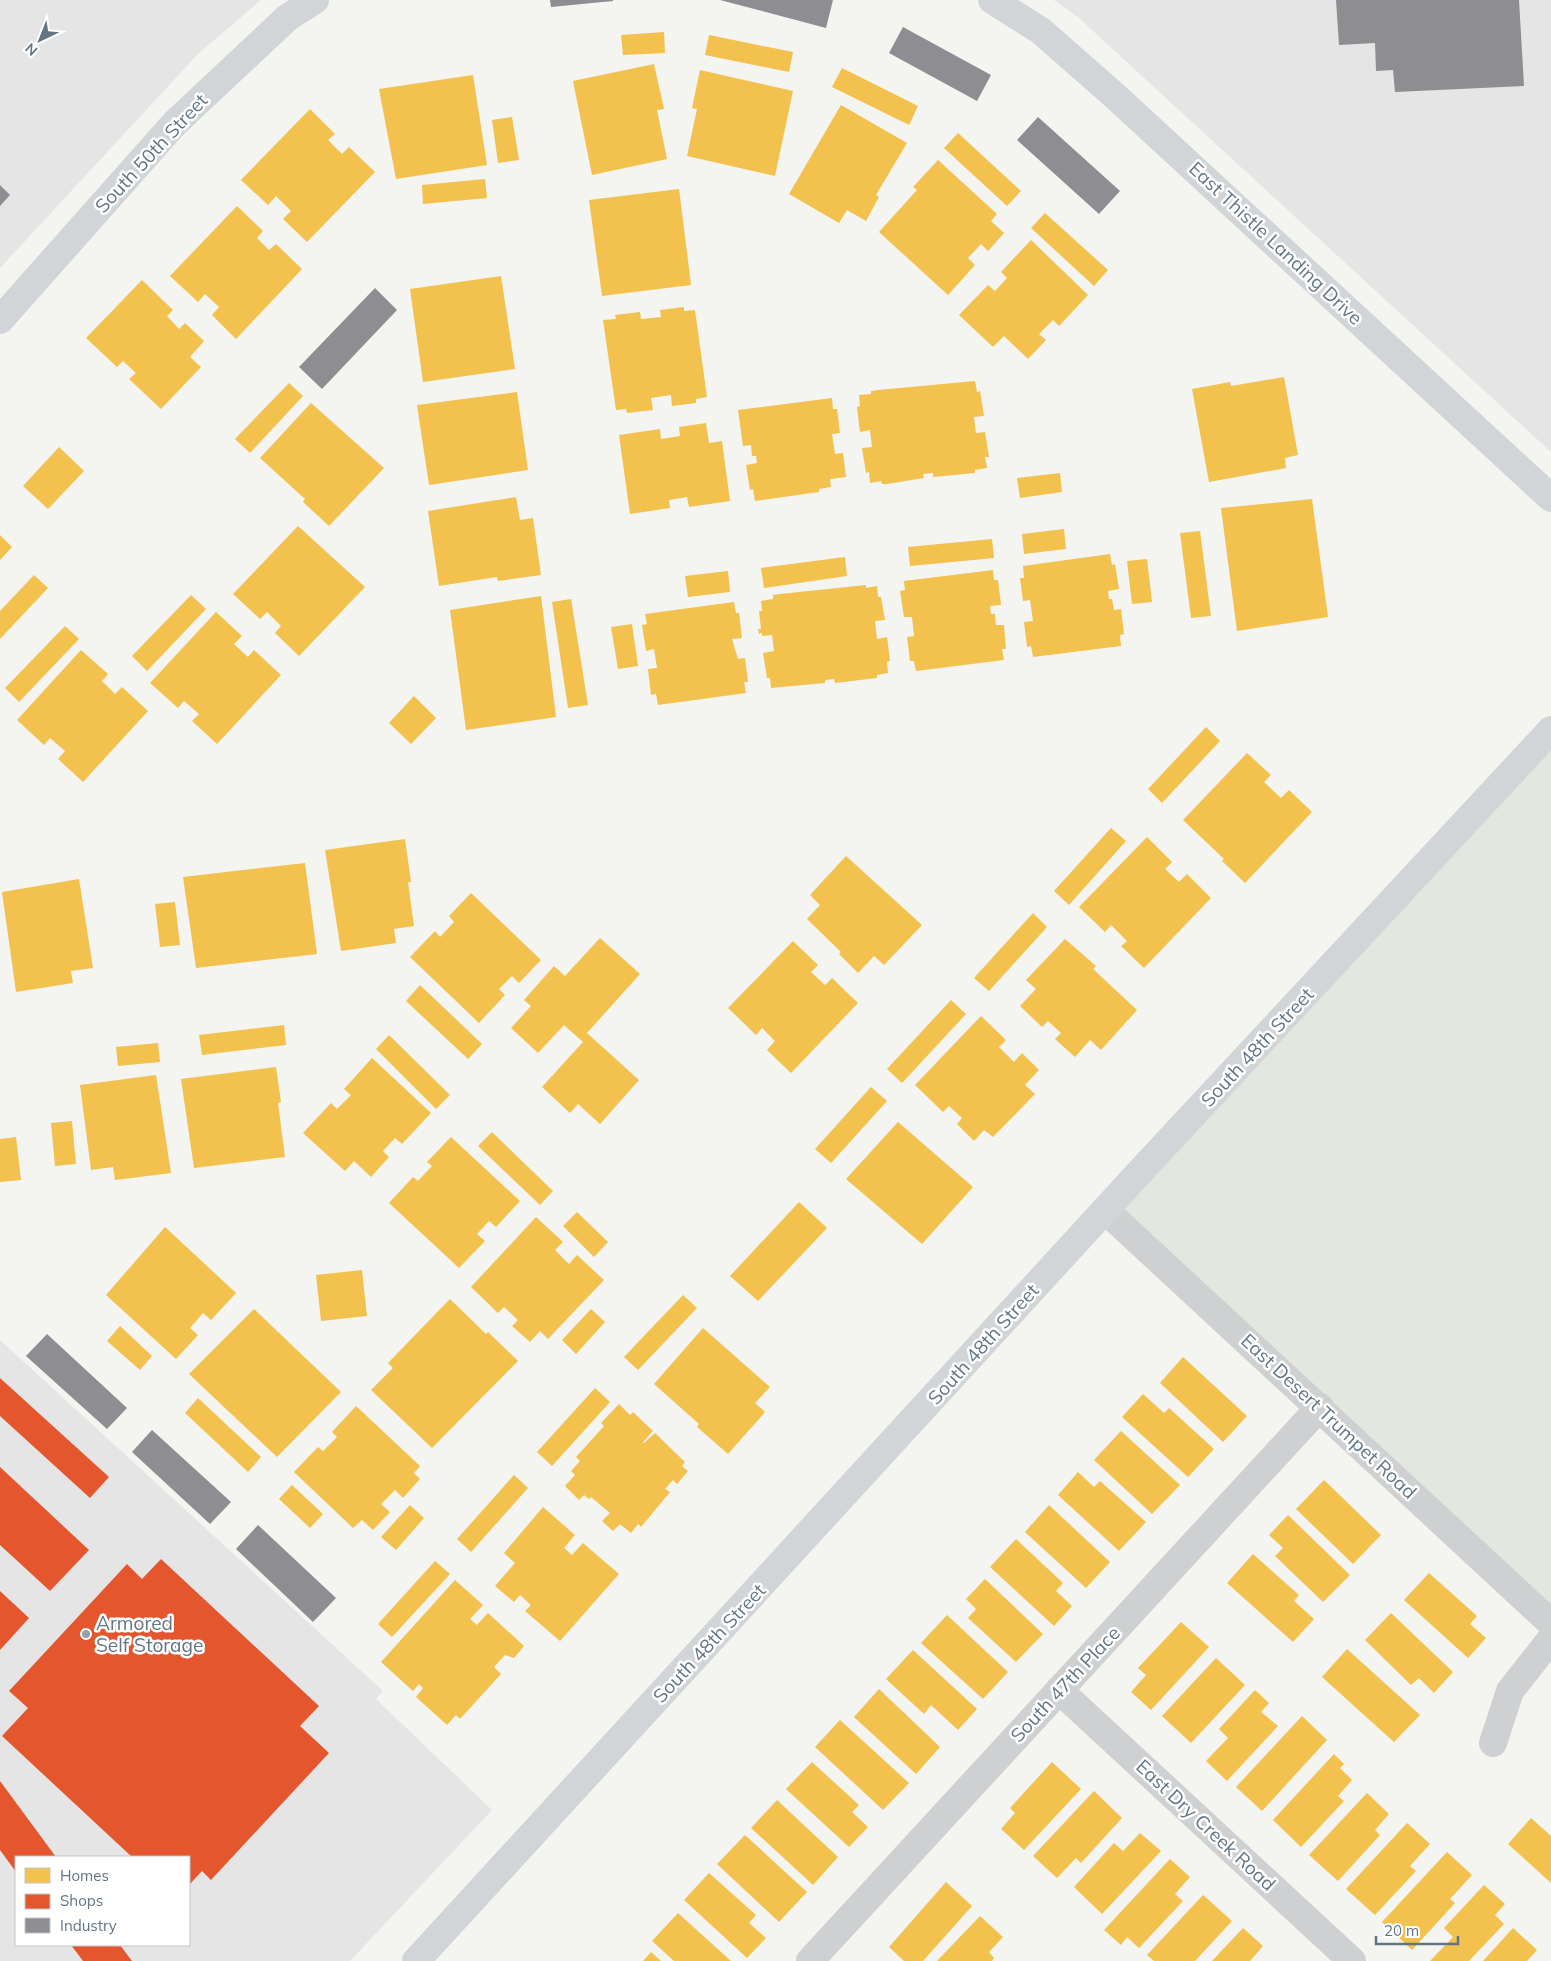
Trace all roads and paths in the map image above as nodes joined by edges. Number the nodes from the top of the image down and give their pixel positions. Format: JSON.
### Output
{"nodes":[{"id":1,"x":315,"y":0,"type":"edge"},
{"id":2,"x":992,"y":0,"type":"edge"},
{"id":3,"x":0,"y":320,"type":"edge"},
{"id":4,"x":1551,"y":498,"type":"edge"},
{"id":5,"x":1551,"y":730,"type":"edge"},
{"id":6,"x":1105,"y":1210,"type":"junction"},
{"id":7,"x":1320,"y":1407,"type":"junction"},
{"id":8,"x":1551,"y":1623,"type":"edge"},
{"id":9,"x":1551,"y":1639,"type":"edge"},
{"id":10,"x":1059,"y":1690,"type":"junction"},
{"id":11,"x":1493,"y":1743,"type":"dead end"},
{"id":12,"x":821,"y":1957,"type":"edge"},
{"id":13,"x":416,"y":1961,"type":"edge"},
{"id":14,"x":1352,"y":1961,"type":"edge"}],
"edges":[{"from":1,"to":3,"type":"main road","name":"South 50th Street"},
{"from":2,"to":4,"type":"main road","name":"East Thistle Landing Drive"},
{"from":5,"to":6,"type":"main road","name":"South 48th Street"},
{"from":6,"to":7,"type":"street","name":"East Desert Trumpet Road"},
{"from":6,"to":13,"type":"main road","name":"South 48th Street"},
{"from":7,"to":8,"type":"street","name":"East Desert Trumpet Road"},
{"from":7,"to":10,"type":"street","name":"South 47th Place"},
{"from":9,"to":11,"type":"street"},
{"from":10,"to":12,"type":"street","name":"South 47th Place"},
{"from":10,"to":14,"type":"street","name":"East Dry Creek Road"}]}
